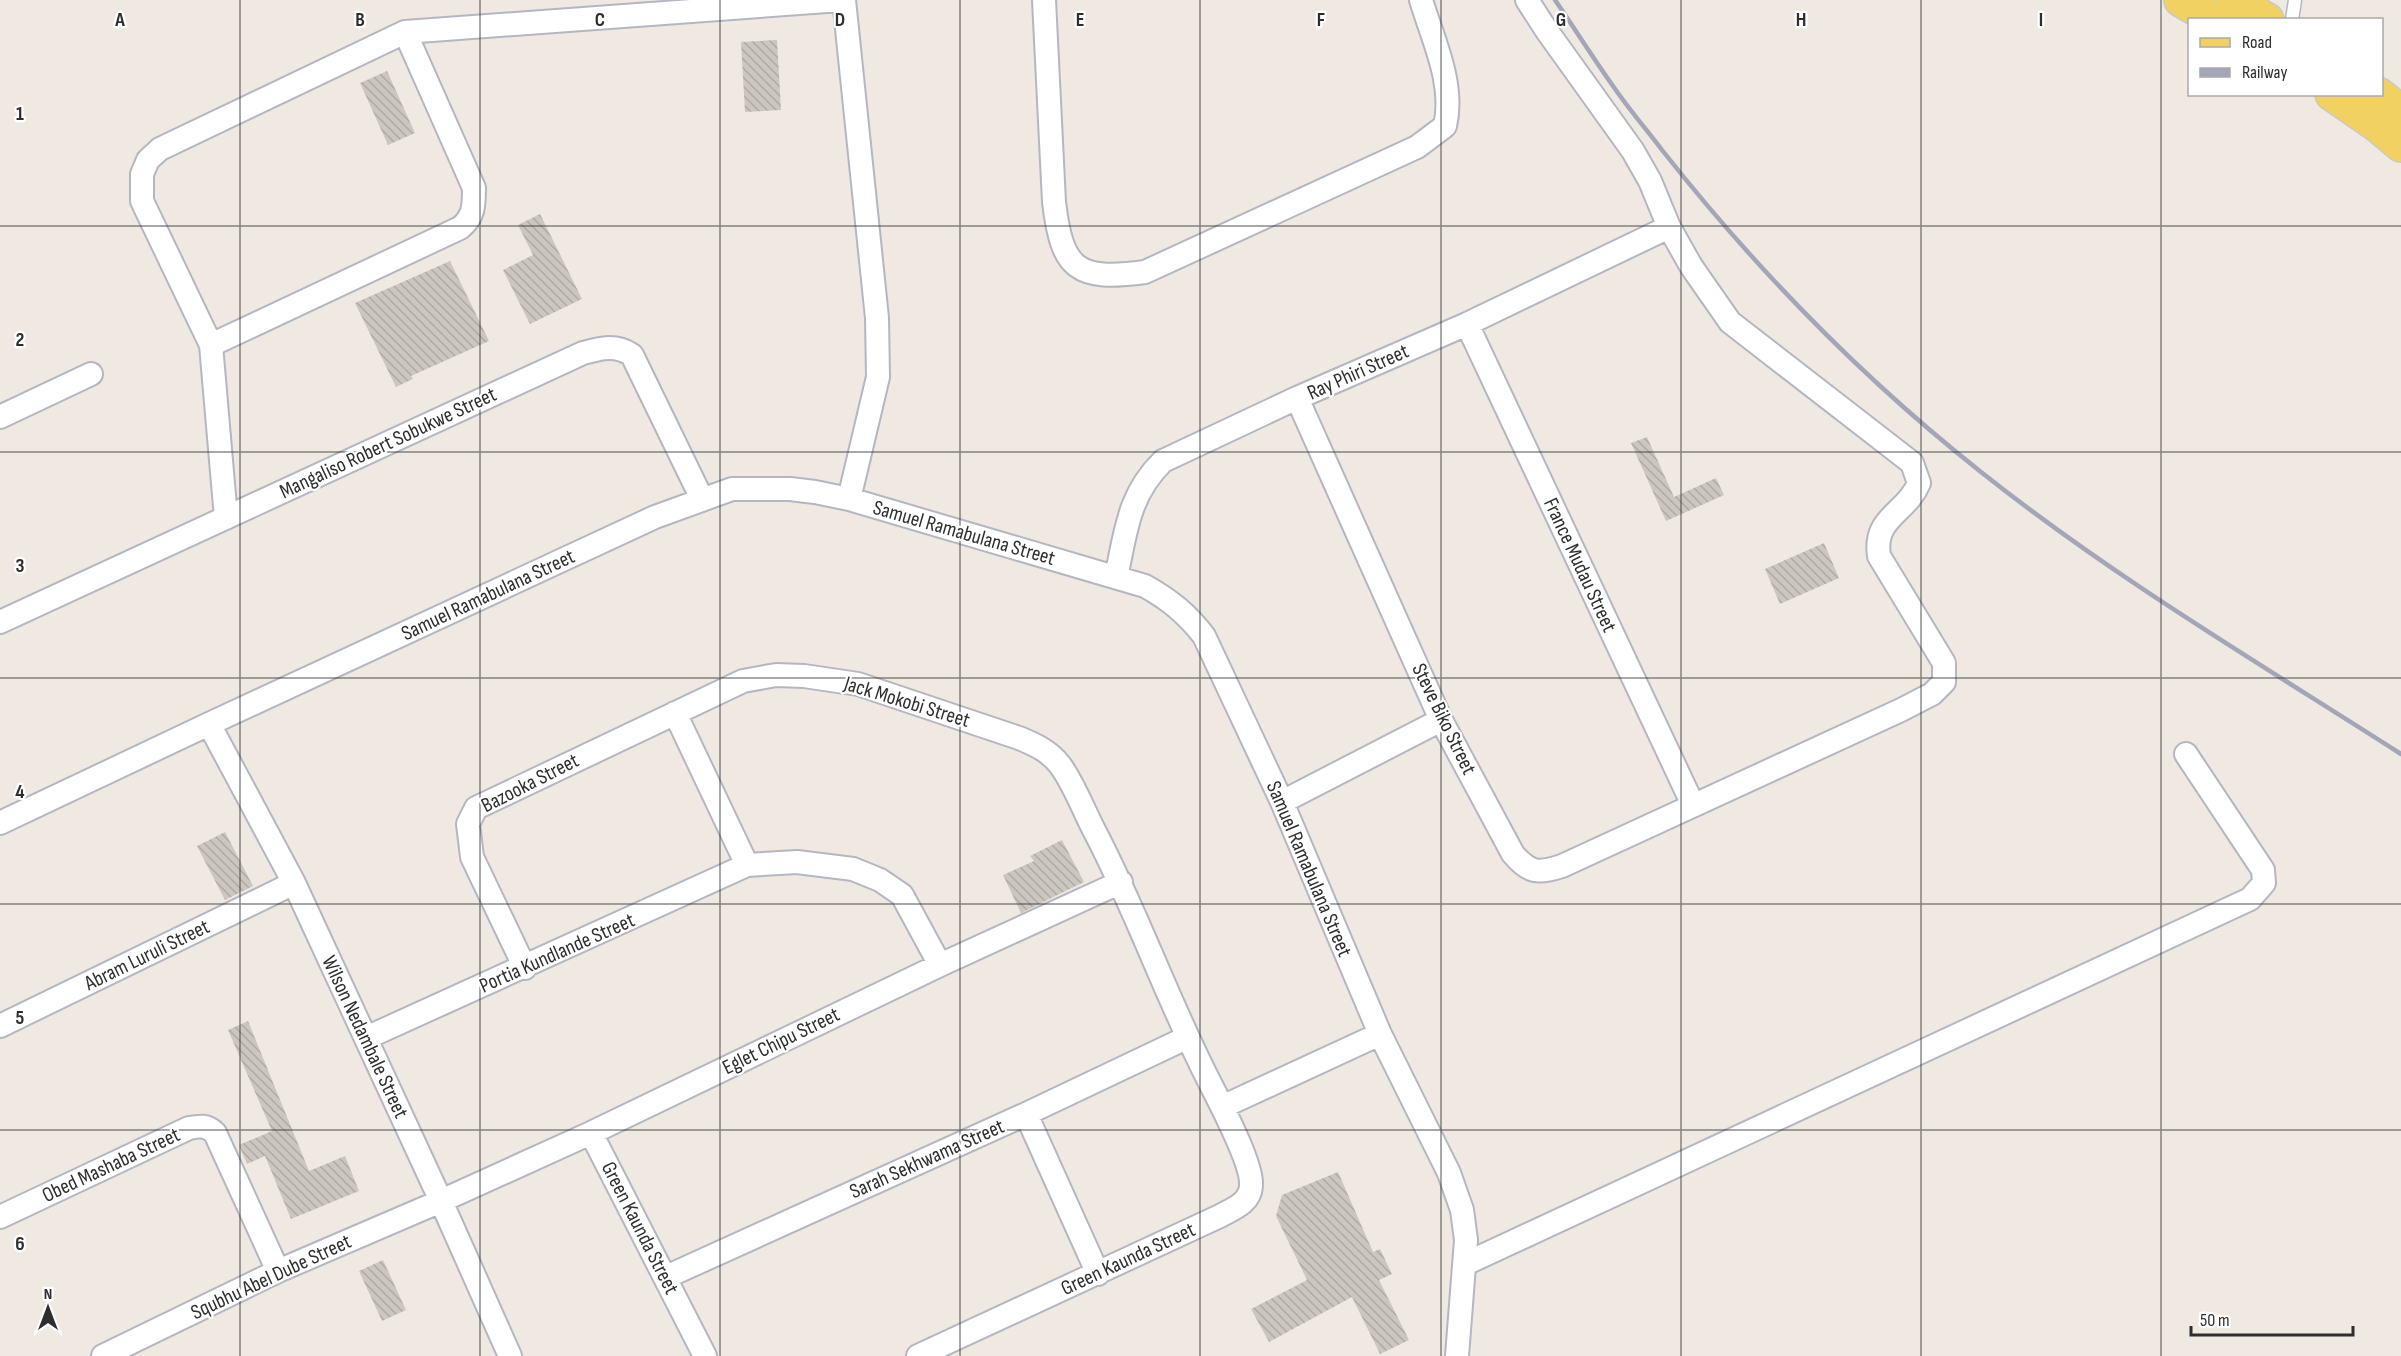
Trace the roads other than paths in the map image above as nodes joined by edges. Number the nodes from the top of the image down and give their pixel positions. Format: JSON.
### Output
{"nodes":[{"id":1,"x":843,"y":0,"type":"edge"},
{"id":2,"x":1044,"y":0,"type":"edge"},
{"id":3,"x":1421,"y":0,"type":"edge"},
{"id":4,"x":1527,"y":0,"type":"edge"},
{"id":5,"x":2181,"y":0,"type":"edge"},
{"id":6,"x":2234,"y":0,"type":"edge"},
{"id":7,"x":2295,"y":0,"type":"edge"},
{"id":8,"x":2212,"y":18,"type":"edge"},
{"id":9,"x":2264,"y":18,"type":"edge"},
{"id":10,"x":2292,"y":18,"type":"edge"},
{"id":11,"x":405,"y":32,"type":"junction"},
{"id":12,"x":2335,"y":96,"type":"edge"},
{"id":13,"x":2381,"y":96,"type":"edge"},
{"id":14,"x":2401,"y":112,"type":"edge"},
{"id":15,"x":2401,"y":145,"type":"edge"},
{"id":16,"x":1669,"y":227,"type":"junction"},
{"id":17,"x":1467,"y":324,"type":"junction"},
{"id":18,"x":211,"y":345,"type":"junction"},
{"id":19,"x":91,"y":374,"type":"dead end"},
{"id":20,"x":1297,"y":398,"type":"junction"},
{"id":21,"x":0,"y":417,"type":"edge"},
{"id":22,"x":702,"y":499,"type":"junction"},
{"id":23,"x":849,"y":499,"type":"junction"},
{"id":24,"x":226,"y":518,"type":"junction"},
{"id":25,"x":1116,"y":577,"type":"junction"},
{"id":26,"x":0,"y":622,"type":"edge"},
{"id":27,"x":675,"y":713,"type":"junction"},
{"id":28,"x":1441,"y":720,"type":"junction"},
{"id":29,"x":209,"y":724,"type":"junction"},
{"id":30,"x":2187,"y":754,"type":"dead end"},
{"id":31,"x":1282,"y":802,"type":"junction"},
{"id":32,"x":1693,"y":805,"type":"junction"},
{"id":33,"x":0,"y":823,"type":"edge"},
{"id":34,"x":747,"y":866,"type":"junction"},
{"id":35,"x":1121,"y":882,"type":"junction"},
{"id":36,"x":294,"y":884,"type":"junction"},
{"id":37,"x":940,"y":965,"type":"junction"},
{"id":38,"x":525,"y":968,"type":"junction"},
{"id":39,"x":0,"y":1026,"type":"edge"},
{"id":40,"x":1380,"y":1034,"type":"junction"},
{"id":41,"x":366,"y":1038,"type":"junction"},
{"id":42,"x":1186,"y":1038,"type":"junction"},
{"id":43,"x":1222,"y":1107,"type":"junction"},
{"id":44,"x":1026,"y":1114,"type":"junction"},
{"id":45,"x":591,"y":1133,"type":"junction"},
{"id":46,"x":441,"y":1201,"type":"junction"},
{"id":47,"x":0,"y":1217,"type":"edge"},
{"id":48,"x":1465,"y":1264,"type":"junction"},
{"id":49,"x":278,"y":1271,"type":"junction"},
{"id":50,"x":1098,"y":1274,"type":"junction"},
{"id":51,"x":666,"y":1277,"type":"junction"},
{"id":52,"x":103,"y":1356,"type":"edge"},
{"id":53,"x":509,"y":1356,"type":"edge"},
{"id":54,"x":705,"y":1356,"type":"edge"},
{"id":55,"x":918,"y":1356,"type":"edge"},
{"id":56,"x":1457,"y":1356,"type":"edge"}],
"edges":[{"from":1,"to":11,"type":"street"},
{"from":1,"to":23,"type":"street"},
{"from":2,"to":3,"type":"street"},
{"from":4,"to":16,"type":"street"},
{"from":5,"to":8,"type":"main road"},
{"from":6,"to":9,"type":"main road"},
{"from":7,"to":10,"type":"lane"},
{"from":11,"to":18,"type":"street"},
{"from":11,"to":18,"type":"street"},
{"from":12,"to":15,"type":"main road"},
{"from":13,"to":14,"type":"main road"},
{"from":16,"to":17,"type":"street","name":"Ray Phiri Street"},
{"from":16,"to":32,"type":"street","name":"Steve Biko Street"},
{"from":17,"to":20,"type":"street","name":"Ray Phiri Street"},
{"from":17,"to":32,"type":"street","name":"France Mudau Street"},
{"from":18,"to":24,"type":"street"},
{"from":19,"to":21,"type":"street"},
{"from":20,"to":25,"type":"street","name":"Ray Phiri Street"},
{"from":20,"to":28,"type":"street","name":"Steve Biko Street"},
{"from":22,"to":23,"type":"street","name":"Samuel Ramabulana Street"},
{"from":22,"to":24,"type":"street","name":"Mangaliso Robert Sobukwe Street"},
{"from":22,"to":29,"type":"street","name":"Samuel Ramabulana Street"},
{"from":23,"to":25,"type":"street","name":"Samuel Ramabulana Street"},
{"from":24,"to":26,"type":"street","name":"Mangaliso Robert Sobukwe Street"},
{"from":25,"to":31,"type":"street","name":"Samuel Ramabulana Street"},
{"from":27,"to":34,"type":"street"},
{"from":27,"to":35,"type":"street","name":"Jack Mokobi Street"},
{"from":27,"to":38,"type":"street","name":"Bazooka Street"},
{"from":28,"to":31,"type":"street"},
{"from":28,"to":32,"type":"street","name":"Steve Biko Street"},
{"from":29,"to":33,"type":"street","name":"Samuel Ramabulana Street"},
{"from":29,"to":36,"type":"street","name":"Wilson Nedambale Street"},
{"from":30,"to":48,"type":"street"},
{"from":31,"to":40,"type":"street","name":"Samuel Ramabulana Street"},
{"from":34,"to":37,"type":"street"},
{"from":34,"to":38,"type":"street","name":"Portia Kundlande Street"},
{"from":35,"to":37,"type":"street","name":"Eglet Chipu Street"},
{"from":35,"to":42,"type":"street","name":"Jack Mokobi Street"},
{"from":36,"to":39,"type":"street","name":"Abram Luruli Street"},
{"from":36,"to":41,"type":"street","name":"Wilson Nedambale Street"},
{"from":37,"to":45,"type":"street","name":"Eglet Chipu Street"},
{"from":38,"to":41,"type":"street","name":"Portia Kundlande Street"},
{"from":40,"to":43,"type":"street"},
{"from":40,"to":48,"type":"street","name":"Samuel Ramabulana Street"},
{"from":41,"to":46,"type":"street","name":"Wilson Nedambale Street"},
{"from":42,"to":43,"type":"street","name":"Jack Mokobi Street"},
{"from":42,"to":44,"type":"street","name":"Sarah Sekhwama Street"},
{"from":43,"to":50,"type":"street","name":"Green Kaunda Street"},
{"from":44,"to":50,"type":"street"},
{"from":44,"to":51,"type":"street","name":"Sarah Sekhwama Street"},
{"from":45,"to":46,"type":"street","name":"Eglet Chipu Street"},
{"from":45,"to":51,"type":"street","name":"Green Kaunda Street"},
{"from":46,"to":49,"type":"street","name":"Squbhu Abel Dube Street"},
{"from":46,"to":53,"type":"street","name":"Wilson Nedambale Street"},
{"from":47,"to":49,"type":"street","name":"Obed Mashaba Street"},
{"from":48,"to":56,"type":"street","name":"Samuel Ramabulana Street"},
{"from":49,"to":52,"type":"street","name":"Squbhu Abel Dube Street"},
{"from":50,"to":55,"type":"street","name":"Green Kaunda Street"},
{"from":51,"to":54,"type":"street","name":"Green Kaunda Street"}]}
